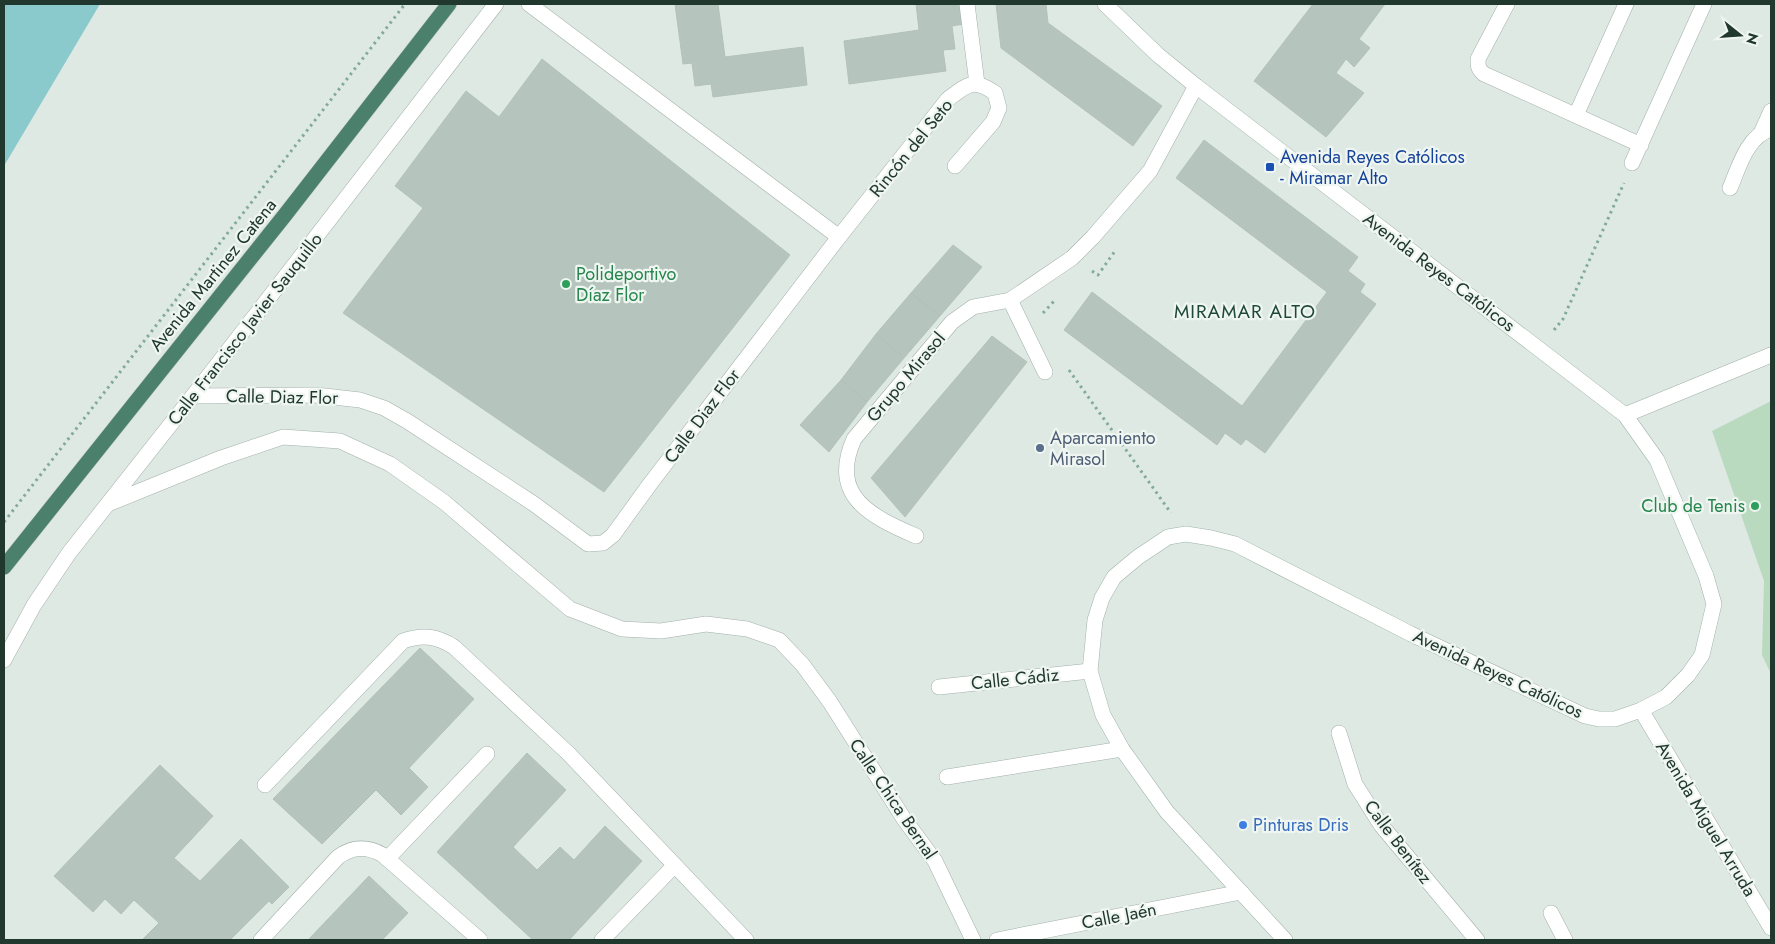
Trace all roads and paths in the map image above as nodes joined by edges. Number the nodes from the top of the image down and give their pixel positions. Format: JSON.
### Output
{"nodes":[{"id":1,"x":405,"y":4,"type":"edge"},
{"id":2,"x":449,"y":4,"type":"edge"},
{"id":3,"x":496,"y":4,"type":"edge"},
{"id":4,"x":530,"y":4,"type":"edge"},
{"id":5,"x":968,"y":4,"type":"edge"},
{"id":6,"x":1105,"y":4,"type":"edge"},
{"id":7,"x":1508,"y":4,"type":"edge"},
{"id":8,"x":1626,"y":4,"type":"edge"},
{"id":9,"x":1704,"y":4,"type":"edge"},
{"id":10,"x":977,"y":84,"type":"junction"},
{"id":11,"x":1196,"y":86,"type":"junction"},
{"id":12,"x":1771,"y":111,"type":"edge"},
{"id":13,"x":1576,"y":115,"type":"junction"},
{"id":14,"x":1766,"y":131,"type":"edge"},
{"id":15,"x":1641,"y":144,"type":"junction"},
{"id":16,"x":1632,"y":163,"type":"joint"},
{"id":17,"x":955,"y":166,"type":"dead end"},
{"id":18,"x":1730,"y":188,"type":"dead end"},
{"id":19,"x":839,"y":237,"type":"junction"},
{"id":20,"x":1120,"y":244,"type":"dead end"},
{"id":21,"x":1086,"y":268,"type":"dead end"},
{"id":22,"x":1062,"y":294,"type":"dead end"},
{"id":23,"x":1010,"y":300,"type":"junction"},
{"id":24,"x":1043,"y":320,"type":"dead end"},
{"id":25,"x":1539,"y":348,"type":"junction"},
{"id":26,"x":1771,"y":355,"type":"edge"},
{"id":27,"x":1065,"y":366,"type":"dead end"},
{"id":28,"x":1045,"y":372,"type":"dead end"},
{"id":29,"x":193,"y":396,"type":"junction"},
{"id":30,"x":1625,"y":414,"type":"junction"},
{"id":31,"x":108,"y":504,"type":"junction"},
{"id":32,"x":4,"y":522,"type":"edge"},
{"id":33,"x":1186,"y":534,"type":"junction"},
{"id":34,"x":916,"y":536,"type":"dead end"},
{"id":35,"x":4,"y":567,"type":"edge"},
{"id":36,"x":4,"y":660,"type":"edge"},
{"id":37,"x":1090,"y":671,"type":"junction"},
{"id":38,"x":939,"y":687,"type":"dead end"},
{"id":39,"x":1641,"y":710,"type":"junction"},
{"id":40,"x":1339,"y":733,"type":"dead end"},
{"id":41,"x":1122,"y":749,"type":"junction"},
{"id":42,"x":487,"y":754,"type":"dead end"},
{"id":43,"x":947,"y":777,"type":"dead end"},
{"id":44,"x":265,"y":785,"type":"dead end"},
{"id":45,"x":387,"y":859,"type":"junction"},
{"id":46,"x":675,"y":865,"type":"junction"},
{"id":47,"x":1241,"y":892,"type":"junction"},
{"id":48,"x":1551,"y":913,"type":"dead end"},
{"id":49,"x":1771,"y":928,"type":"edge"},
{"id":50,"x":470,"y":937,"type":"edge"},
{"id":51,"x":261,"y":940,"type":"edge"},
{"id":52,"x":602,"y":940,"type":"edge"},
{"id":53,"x":746,"y":940,"type":"edge"},
{"id":54,"x":973,"y":940,"type":"edge"},
{"id":55,"x":997,"y":940,"type":"edge"},
{"id":56,"x":1285,"y":940,"type":"edge"},
{"id":57,"x":1477,"y":940,"type":"edge"},
{"id":58,"x":1566,"y":940,"type":"edge"}],
"edges":[{"from":1,"to":32,"type":"path"},
{"from":2,"to":35,"type":"highway","name":"Avenida Martinez Catena"},
{"from":3,"to":29,"type":"street","name":"Calle Francisco Javier Sauquillo"},
{"from":4,"to":19,"type":"street"},
{"from":5,"to":10,"type":"street"},
{"from":6,"to":11,"type":"street","name":"Avenida Reyes Católicos"},
{"from":7,"to":13,"type":"street"},
{"from":8,"to":13,"type":"street"},
{"from":9,"to":15,"type":"street"},
{"from":10,"to":17,"type":"street"},
{"from":10,"to":19,"type":"street","name":"Rincón del Seto"},
{"from":11,"to":23,"type":"street"},
{"from":11,"to":25,"type":"street","name":"Avenida Reyes Católicos"},
{"from":12,"to":14,"type":"street"},
{"from":13,"to":15,"type":"street"},
{"from":14,"to":18,"type":"street"},
{"from":15,"to":16,"type":"street"},
{"from":16,"to":25,"type":"path"},
{"from":19,"to":29,"type":"street","name":"Calle Diaz Flor"},
{"from":20,"to":21,"type":"path"},
{"from":22,"to":24,"type":"path"},
{"from":23,"to":28,"type":"street"},
{"from":23,"to":34,"type":"street","name":"Grupo Mirasol"},
{"from":25,"to":30,"type":"street","name":"Avenida Reyes Católicos"},
{"from":26,"to":30,"type":"street"},
{"from":27,"to":33,"type":"path"},
{"from":29,"to":31,"type":"street","name":"Calle Francisco Javier Sauquillo"},
{"from":30,"to":39,"type":"street","name":"Avenida Reyes Católicos"},
{"from":31,"to":36,"type":"street","name":"Calle Francisco Javier Sauquillo"},
{"from":31,"to":54,"type":"street","name":"Calle Chica Bernal"},
{"from":33,"to":37,"type":"street","name":"Avenida Reyes Católicos"},
{"from":33,"to":39,"type":"street","name":"Avenida Reyes Católicos"},
{"from":37,"to":38,"type":"street","name":"Calle Cádiz"},
{"from":37,"to":41,"type":"street","name":"Avenida Reyes Católicos"},
{"from":39,"to":49,"type":"street","name":"Avenida Miguel Arruda"},
{"from":40,"to":57,"type":"street","name":"Calle Benítez"},
{"from":41,"to":43,"type":"street"},
{"from":41,"to":47,"type":"street","name":"Avenida Reyes Católicos"},
{"from":42,"to":45,"type":"street"},
{"from":44,"to":46,"type":"street"},
{"from":45,"to":50,"type":"street"},
{"from":45,"to":51,"type":"street"},
{"from":46,"to":52,"type":"street"},
{"from":46,"to":53,"type":"street"},
{"from":47,"to":55,"type":"street","name":"Calle Jaén"},
{"from":47,"to":56,"type":"street","name":"Avenida Reyes Católicos"},
{"from":48,"to":58,"type":"street"}]}
